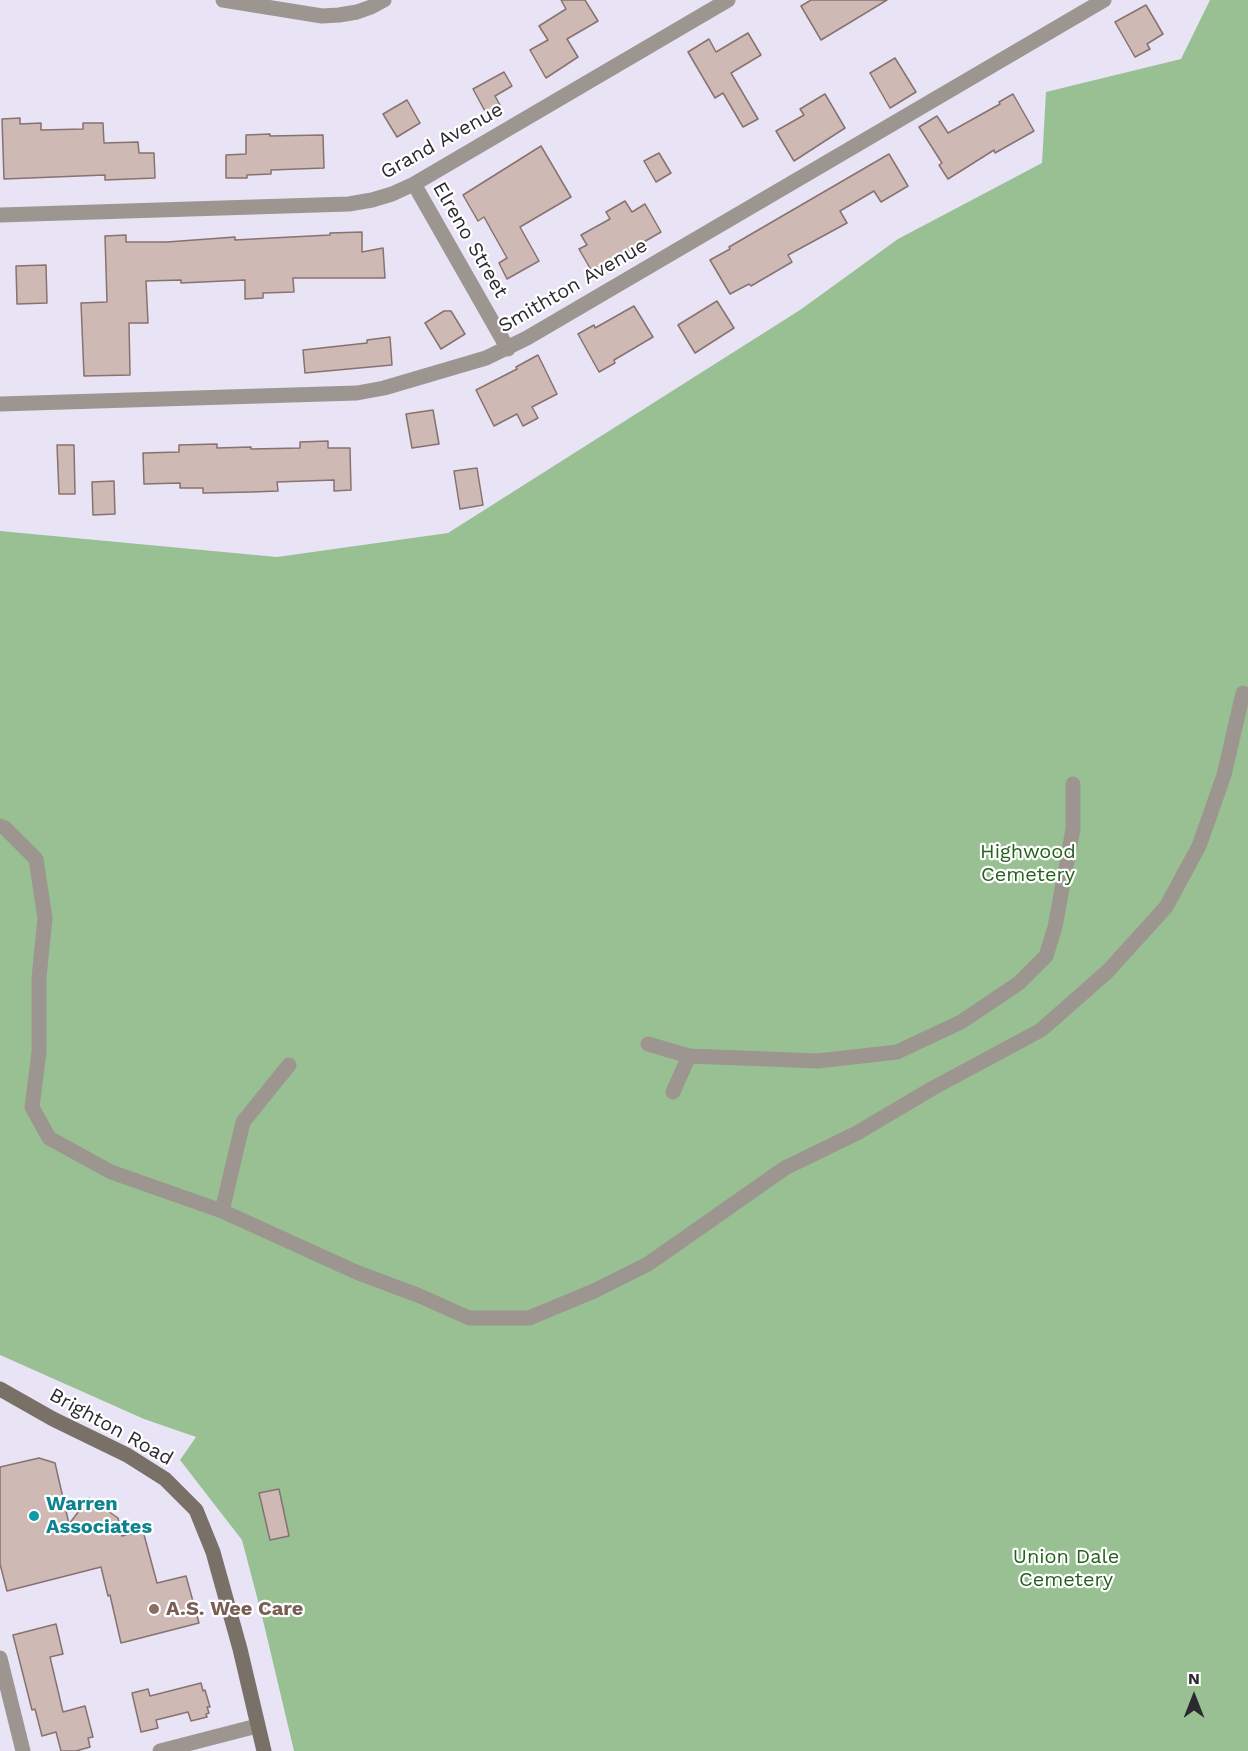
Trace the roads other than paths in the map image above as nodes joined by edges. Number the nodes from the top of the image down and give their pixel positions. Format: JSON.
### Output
{"nodes":[{"id":1,"x":223,"y":0,"type":"edge"},
{"id":2,"x":384,"y":0,"type":"edge"},
{"id":3,"x":728,"y":0,"type":"edge"},
{"id":4,"x":1104,"y":0,"type":"edge"},
{"id":5,"x":414,"y":184,"type":"junction"},
{"id":6,"x":0,"y":215,"type":"edge"},
{"id":7,"x":508,"y":349,"type":"junction"},
{"id":8,"x":0,"y":404,"type":"edge"},
{"id":9,"x":1243,"y":693,"type":"dead end"},
{"id":10,"x":1073,"y":784,"type":"dead end"},
{"id":11,"x":0,"y":826,"type":"edge"},
{"id":12,"x":648,"y":1044,"type":"dead end"},
{"id":13,"x":737,"y":1045,"type":"dead end"},
{"id":14,"x":689,"y":1056,"type":"junction"},
{"id":15,"x":748,"y":1057,"type":"junction"},
{"id":16,"x":289,"y":1065,"type":"dead end"},
{"id":17,"x":673,"y":1092,"type":"dead end"},
{"id":18,"x":222,"y":1211,"type":"junction"},
{"id":19,"x":0,"y":1389,"type":"edge"},
{"id":20,"x":0,"y":1659,"type":"edge"},
{"id":21,"x":258,"y":1726,"type":"junction"},
{"id":22,"x":23,"y":1751,"type":"edge"},
{"id":23,"x":160,"y":1751,"type":"edge"},
{"id":24,"x":264,"y":1751,"type":"edge"}],
"edges":[{"from":1,"to":2,"type":"street"},
{"from":3,"to":5,"type":"street","name":"Grand Avenue"},
{"from":4,"to":7,"type":"street","name":"Smithton Avenue"},
{"from":5,"to":6,"type":"street","name":"Grand Avenue"},
{"from":5,"to":7,"type":"street","name":"Elreno Street"},
{"from":7,"to":8,"type":"street","name":"Smithton Avenue"},
{"from":9,"to":18,"type":"street"},
{"from":10,"to":15,"type":"street"},
{"from":11,"to":18,"type":"street"},
{"from":12,"to":14,"type":"street"},
{"from":13,"to":15,"type":"street"},
{"from":14,"to":15,"type":"street"},
{"from":14,"to":17,"type":"street"},
{"from":16,"to":18,"type":"street"},
{"from":19,"to":21,"type":"street","name":"Brighton Road"},
{"from":20,"to":22,"type":"street"},
{"from":21,"to":23,"type":"street"},
{"from":21,"to":24,"type":"street","name":"Brighton Road"}]}
